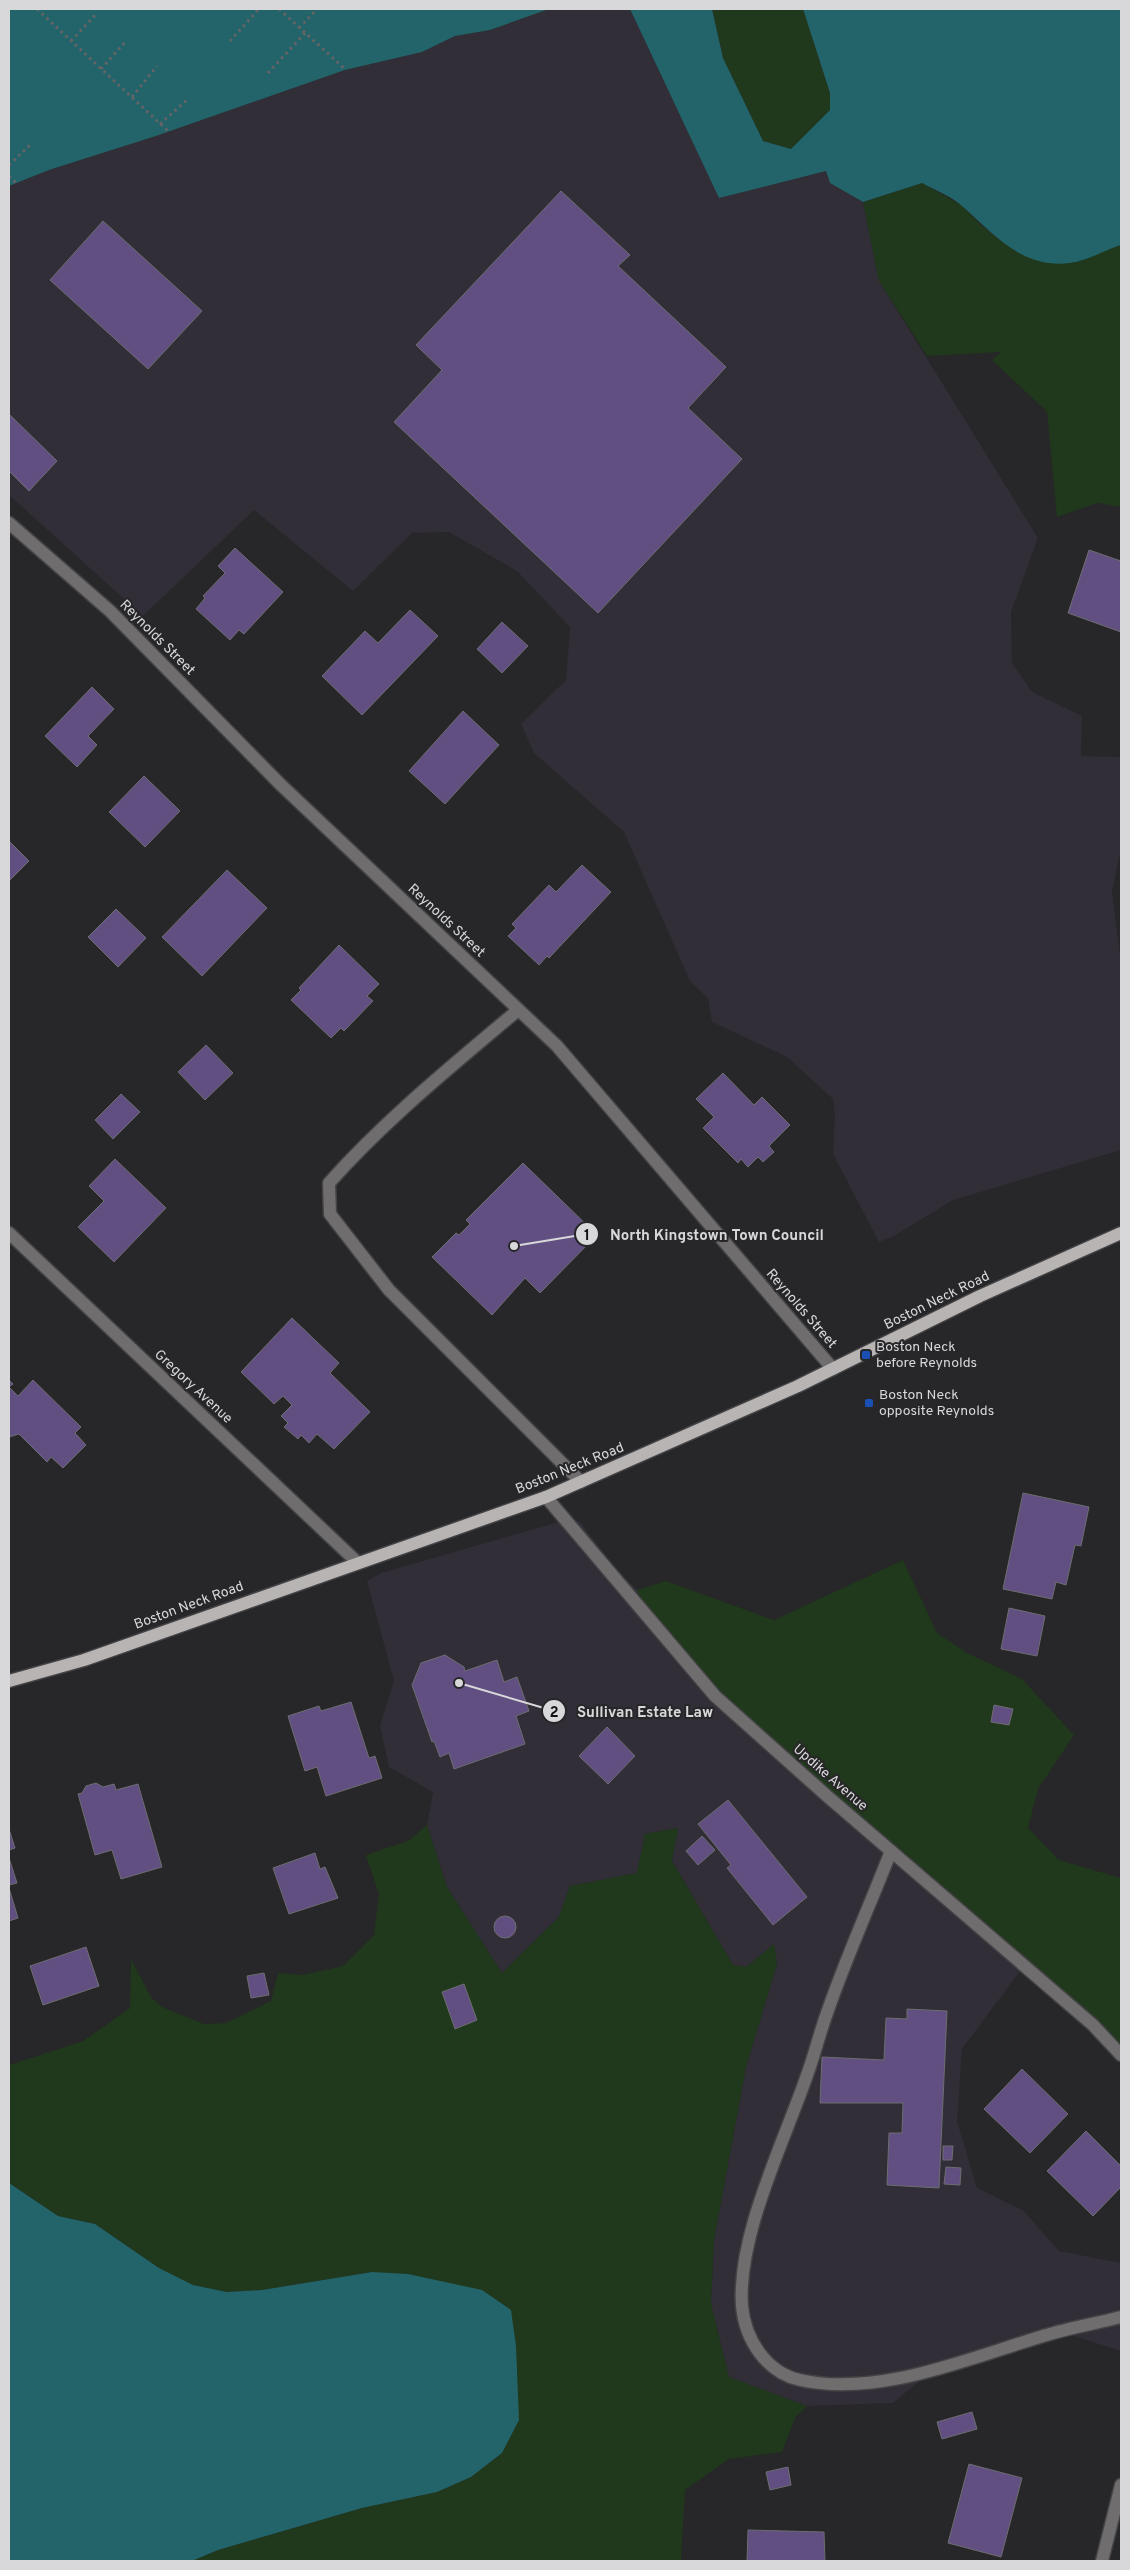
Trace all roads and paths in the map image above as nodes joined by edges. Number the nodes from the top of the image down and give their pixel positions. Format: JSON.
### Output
{"nodes":[{"id":1,"x":259,"y":9,"type":"edge"},
{"id":2,"x":279,"y":9,"type":"edge"},
{"id":3,"x":317,"y":9,"type":"edge"},
{"id":4,"x":40,"y":10,"type":"edge"},
{"id":5,"x":96,"y":14,"type":"dead end"},
{"id":6,"x":299,"y":28,"type":"junction"},
{"id":7,"x":305,"y":33,"type":"junction"},
{"id":8,"x":71,"y":41,"type":"junction"},
{"id":9,"x":230,"y":41,"type":"dead end"},
{"id":10,"x":126,"y":42,"type":"dead end"},
{"id":11,"x":158,"y":66,"type":"dead end"},
{"id":12,"x":102,"y":69,"type":"junction"},
{"id":13,"x":345,"y":70,"type":"dead end"},
{"id":14,"x":268,"y":73,"type":"dead end"},
{"id":15,"x":132,"y":97,"type":"junction"},
{"id":16,"x":188,"y":98,"type":"dead end"},
{"id":17,"x":160,"y":124,"type":"junction"},
{"id":18,"x":168,"y":131,"type":"dead end"},
{"id":19,"x":30,"y":145,"type":"dead end"},
{"id":20,"x":9,"y":166,"type":"edge"},
{"id":21,"x":9,"y":176,"type":"edge"},
{"id":22,"x":16,"y":183,"type":"dead end"},
{"id":23,"x":9,"y":523,"type":"edge"},
{"id":24,"x":518,"y":1010,"type":"junction"},
{"id":25,"x":9,"y":1233,"type":"edge"},
{"id":26,"x":1121,"y":1233,"type":"edge"},
{"id":27,"x":833,"y":1369,"type":"junction"},
{"id":28,"x":581,"y":1482,"type":"junction"},
{"id":29,"x":546,"y":1496,"type":"junction"},
{"id":30,"x":357,"y":1562,"type":"junction"},
{"id":31,"x":9,"y":1681,"type":"edge"},
{"id":32,"x":891,"y":1851,"type":"junction"},
{"id":33,"x":1121,"y":2055,"type":"edge"},
{"id":34,"x":1121,"y":2317,"type":"edge"},
{"id":35,"x":1121,"y":2485,"type":"edge"},
{"id":36,"x":1102,"y":2561,"type":"edge"}],
"edges":[{"from":1,"to":9,"type":"path"},
{"from":2,"to":6,"type":"path"},
{"from":3,"to":6,"type":"path"},
{"from":4,"to":8,"type":"path"},
{"from":5,"to":8,"type":"path"},
{"from":6,"to":7,"type":"path"},
{"from":7,"to":13,"type":"path"},
{"from":7,"to":14,"type":"path"},
{"from":8,"to":12,"type":"path"},
{"from":10,"to":12,"type":"path"},
{"from":11,"to":15,"type":"path"},
{"from":12,"to":15,"type":"path"},
{"from":15,"to":17,"type":"path"},
{"from":16,"to":17,"type":"path"},
{"from":17,"to":18,"type":"path"},
{"from":19,"to":20,"type":"path"},
{"from":21,"to":22,"type":"path"},
{"from":23,"to":24,"type":"street","name":"Reynolds Street"},
{"from":24,"to":27,"type":"street","name":"Reynolds Street"},
{"from":24,"to":28,"type":"street"},
{"from":25,"to":30,"type":"street","name":"Gregory Avenue"},
{"from":26,"to":27,"type":"main road","name":"Boston Neck Road"},
{"from":27,"to":28,"type":"main road","name":"Boston Neck Road"},
{"from":28,"to":29,"type":"main road","name":"Boston Neck Road"},
{"from":29,"to":30,"type":"main road","name":"Boston Neck Road"},
{"from":29,"to":32,"type":"street","name":"Updike Avenue"},
{"from":30,"to":31,"type":"main road","name":"Boston Neck Road"},
{"from":32,"to":33,"type":"street","name":"Updike Avenue"},
{"from":32,"to":34,"type":"street"},
{"from":35,"to":36,"type":"street"}]}
